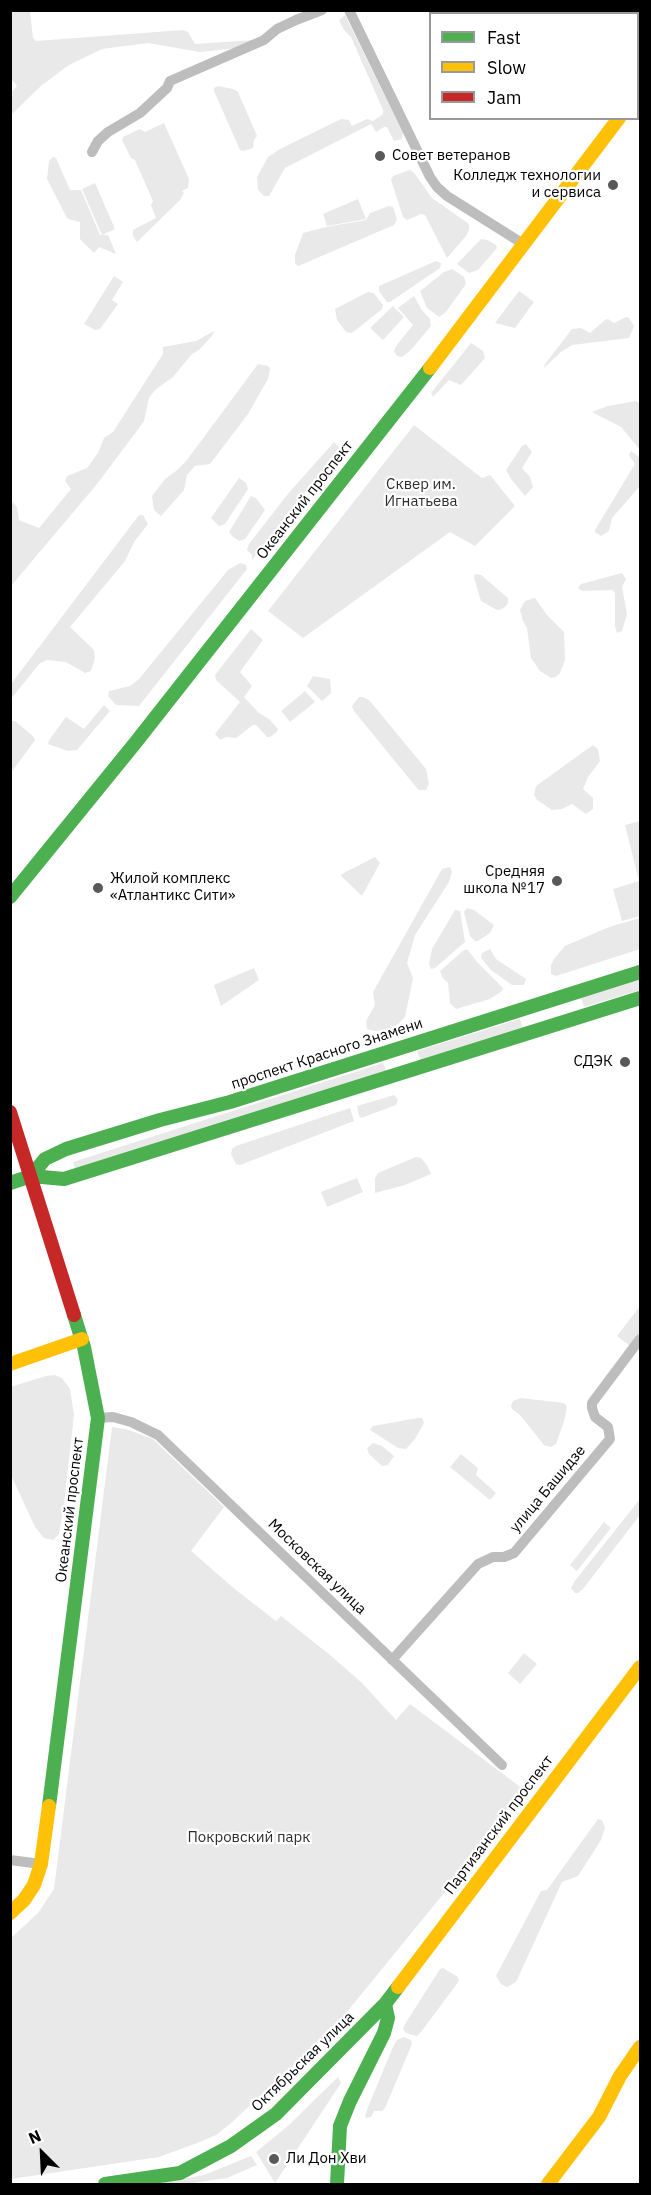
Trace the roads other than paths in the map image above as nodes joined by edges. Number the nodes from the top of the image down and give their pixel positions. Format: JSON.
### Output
{"nodes":[{"id":1,"x":322,"y":10,"type":"edge"},
{"id":2,"x":349,"y":10,"type":"edge"},
{"id":3,"x":619,"y":120,"type":"edge"},
{"id":4,"x":92,"y":152,"type":"dead end"},
{"id":5,"x":525,"y":245,"type":"junction"},
{"id":6,"x":10,"y":897,"type":"edge"},
{"id":7,"x":640,"y":972,"type":"edge"},
{"id":8,"x":640,"y":998,"type":"edge"},
{"id":9,"x":10,"y":1112,"type":"edge"},
{"id":10,"x":30,"y":1176,"type":"junction"},
{"id":11,"x":10,"y":1183,"type":"edge"},
{"id":12,"x":82,"y":1339,"type":"junction"},
{"id":13,"x":640,"y":1339,"type":"edge"},
{"id":14,"x":10,"y":1364,"type":"edge"},
{"id":15,"x":98,"y":1418,"type":"junction"},
{"id":16,"x":393,"y":1660,"type":"junction"},
{"id":17,"x":640,"y":1667,"type":"edge"},
{"id":18,"x":502,"y":1765,"type":"dead end"},
{"id":19,"x":10,"y":1860,"type":"edge"},
{"id":20,"x":41,"y":1864,"type":"junction"},
{"id":21,"x":10,"y":1913,"type":"edge"},
{"id":22,"x":385,"y":2004,"type":"junction"},
{"id":23,"x":640,"y":2047,"type":"edge"},
{"id":24,"x":105,"y":2184,"type":"edge"},
{"id":25,"x":337,"y":2184,"type":"edge"},
{"id":26,"x":548,"y":2184,"type":"edge"}],
"edges":[{"from":1,"to":4,"type":"street"},
{"from":2,"to":5,"type":"street"},
{"from":3,"to":5,"type":"main road","name":"Океанский проспект"},
{"from":5,"to":6,"type":"main road","name":"Океанский проспект"},
{"from":7,"to":10,"type":"main road","name":"проспект Красного Знамени"},
{"from":8,"to":10,"type":"main road","name":"проспект Красного Знамени"},
{"from":9,"to":10,"type":"main road","name":"Океанский проспект"},
{"from":10,"to":11,"type":"main road","name":"проспект Красного Знамени"},
{"from":10,"to":12,"type":"main road","name":"Океанский проспект"},
{"from":12,"to":14,"type":"main road"},
{"from":12,"to":15,"type":"main road","name":"Океанский проспект"},
{"from":13,"to":16,"type":"street","name":"улица Башидзе"},
{"from":15,"to":16,"type":"street","name":"Московская улица"},
{"from":15,"to":20,"type":"main road","name":"Океанский проспект"},
{"from":16,"to":18,"type":"street","name":"Московская улица"},
{"from":17,"to":22,"type":"main road","name":"Партизанский проспект"},
{"from":19,"to":20,"type":"street"},
{"from":20,"to":21,"type":"main road","name":"Океанский проспект"},
{"from":22,"to":24,"type":"main road","name":"Октябрьская улица"},
{"from":22,"to":25,"type":"main road"},
{"from":23,"to":26,"type":"main road"}]}
